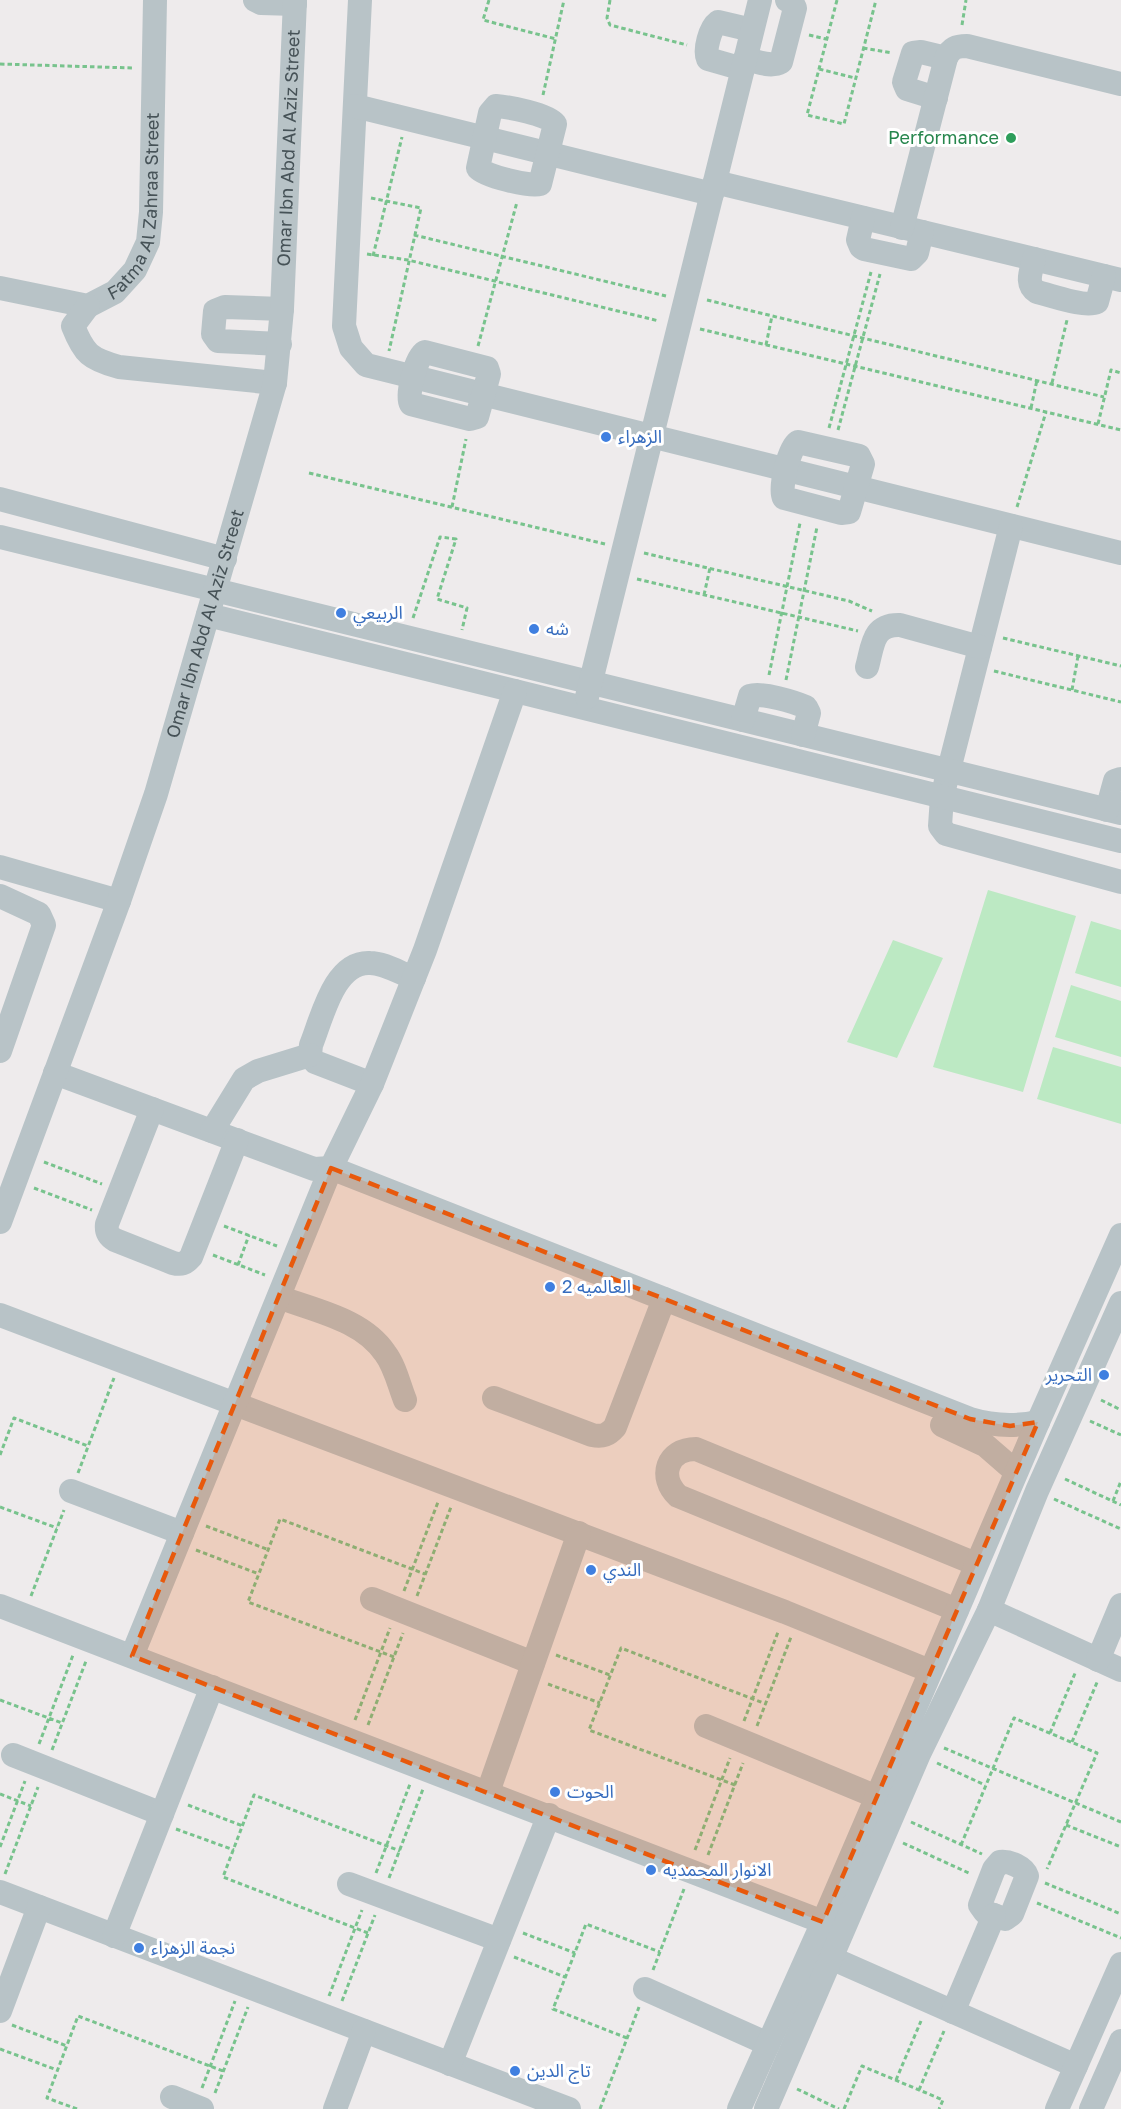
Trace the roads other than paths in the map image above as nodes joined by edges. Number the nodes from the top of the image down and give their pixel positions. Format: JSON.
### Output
{"nodes":[{"id":1,"x":155,"y":0,"type":"edge"},
{"id":2,"x":255,"y":0,"type":"edge"},
{"id":3,"x":360,"y":0,"type":"edge"},
{"id":4,"x":760,"y":0,"type":"edge"},
{"id":5,"x":787,"y":0,"type":"edge"},
{"id":6,"x":295,"y":2,"type":"edge"},
{"id":7,"x":752,"y":30,"type":"junction"},
{"id":8,"x":952,"y":52,"type":"junction"},
{"id":9,"x":744,"y":64,"type":"junction"},
{"id":10,"x":1121,"y":84,"type":"edge"},
{"id":11,"x":936,"y":98,"type":"junction"},
{"id":12,"x":355,"y":106,"type":"junction"},
{"id":13,"x":484,"y":137,"type":"junction"},
{"id":14,"x":549,"y":153,"type":"junction"},
{"id":15,"x":713,"y":188,"type":"junction"},
{"id":16,"x":863,"y":218,"type":"junction"},
{"id":17,"x":912,"y":230,"type":"junction"},
{"id":18,"x":1034,"y":259,"type":"junction"},
{"id":19,"x":1113,"y":278,"type":"edge"},
{"id":20,"x":0,"y":288,"type":"edge"},
{"id":21,"x":88,"y":306,"type":"junction"},
{"id":22,"x":282,"y":309,"type":"junction"},
{"id":23,"x":280,"y":344,"type":"junction"},
{"id":24,"x":414,"y":375,"type":"junction"},
{"id":25,"x":275,"y":383,"type":"junction"},
{"id":26,"x":484,"y":393,"type":"junction"},
{"id":27,"x":652,"y":435,"type":"junction"},
{"id":28,"x":787,"y":469,"type":"junction"},
{"id":29,"x":857,"y":487,"type":"junction"},
{"id":30,"x":0,"y":499,"type":"edge"},
{"id":31,"x":1011,"y":526,"type":"junction"},
{"id":32,"x":0,"y":537,"type":"edge"},
{"id":33,"x":1121,"y":553,"type":"edge"},
{"id":34,"x":225,"y":559,"type":"junction"},
{"id":35,"x":216,"y":589,"type":"junction"},
{"id":36,"x":208,"y":615,"type":"junction"},
{"id":37,"x":980,"y":649,"type":"junction"},
{"id":38,"x":867,"y":668,"type":"dead end"},
{"id":39,"x":591,"y":682,"type":"junction"},
{"id":40,"x":515,"y":691,"type":"junction"},
{"id":41,"x":584,"y":708,"type":"junction"},
{"id":42,"x":743,"y":720,"type":"junction"},
{"id":43,"x":803,"y":735,"type":"junction"},
{"id":44,"x":949,"y":771,"type":"junction"},
{"id":45,"x":1121,"y":779,"type":"edge"},
{"id":46,"x":942,"y":797,"type":"junction"},
{"id":47,"x":1114,"y":812,"type":"edge"},
{"id":48,"x":1121,"y":841,"type":"edge"},
{"id":49,"x":0,"y":867,"type":"edge"},
{"id":50,"x":1121,"y":882,"type":"edge"},
{"id":51,"x":0,"y":896,"type":"edge"},
{"id":52,"x":119,"y":902,"type":"junction"},
{"id":53,"x":414,"y":978,"type":"junction"},
{"id":54,"x":0,"y":1051,"type":"edge"},
{"id":55,"x":310,"y":1055,"type":"junction"},
{"id":56,"x":55,"y":1073,"type":"junction"},
{"id":57,"x":372,"y":1084,"type":"junction"},
{"id":58,"x":152,"y":1109,"type":"junction"},
{"id":59,"x":212,"y":1131,"type":"junction"},
{"id":60,"x":237,"y":1140,"type":"junction"},
{"id":61,"x":324,"y":1173,"type":"junction"},
{"id":62,"x":0,"y":1222,"type":"edge"},
{"id":63,"x":1118,"y":1249,"type":"edge"},
{"id":64,"x":282,"y":1290,"type":"junction"},
{"id":65,"x":1121,"y":1303,"type":"edge"},
{"id":66,"x":662,"y":1306,"type":"junction"},
{"id":67,"x":0,"y":1315,"type":"edge"},
{"id":68,"x":495,"y":1398,"type":"dead end"},
{"id":69,"x":405,"y":1401,"type":"dead end"},
{"id":70,"x":236,"y":1403,"type":"junction"},
{"id":71,"x":1038,"y":1422,"type":"junction"},
{"id":72,"x":1016,"y":1472,"type":"junction"},
{"id":73,"x":71,"y":1491,"type":"dead end"},
{"id":74,"x":183,"y":1532,"type":"junction"},
{"id":75,"x":579,"y":1533,"type":"junction"},
{"id":76,"x":976,"y":1564,"type":"junction"},
{"id":77,"x":372,"y":1599,"type":"dead end"},
{"id":78,"x":1121,"y":1605,"type":"edge"},
{"id":79,"x":0,"y":1606,"type":"edge"},
{"id":80,"x":957,"y":1610,"type":"junction"},
{"id":81,"x":989,"y":1610,"type":"junction"},
{"id":82,"x":132,"y":1656,"type":"junction"},
{"id":83,"x":533,"y":1662,"type":"junction"},
{"id":84,"x":1102,"y":1662,"type":"edge"},
{"id":85,"x":930,"y":1671,"type":"junction"},
{"id":86,"x":212,"y":1687,"type":"junction"},
{"id":87,"x":706,"y":1726,"type":"dead end"},
{"id":88,"x":13,"y":1755,"type":"dead end"},
{"id":89,"x":488,"y":1792,"type":"junction"},
{"id":90,"x":163,"y":1811,"type":"junction"},
{"id":91,"x":549,"y":1815,"type":"junction"},
{"id":92,"x":885,"y":1815,"type":"junction"},
{"id":93,"x":350,"y":1884,"type":"dead end"},
{"id":94,"x":0,"y":1892,"type":"edge"},
{"id":95,"x":39,"y":1907,"type":"junction"},
{"id":96,"x":994,"y":1915,"type":"junction"},
{"id":97,"x":823,"y":1922,"type":"junction"},
{"id":98,"x":114,"y":1936,"type":"junction"},
{"id":99,"x":500,"y":1939,"type":"junction"},
{"id":100,"x":831,"y":1958,"type":"junction"},
{"id":101,"x":1121,"y":1964,"type":"edge"},
{"id":102,"x":645,"y":1989,"type":"dead end"},
{"id":103,"x":952,"y":2012,"type":"junction"},
{"id":104,"x":6,"y":2018,"type":"edge"},
{"id":105,"x":364,"y":2031,"type":"junction"},
{"id":106,"x":768,"y":2044,"type":"junction"},
{"id":107,"x":1120,"y":2048,"type":"edge"},
{"id":108,"x":450,"y":2064,"type":"junction"},
{"id":109,"x":1076,"y":2066,"type":"junction"},
{"id":110,"x":172,"y":2097,"type":"dead end"},
{"id":111,"x":203,"y":2105,"type":"edge"},
{"id":112,"x":335,"y":2109,"type":"edge"},
{"id":113,"x":569,"y":2109,"type":"edge"},
{"id":114,"x":739,"y":2109,"type":"edge"},
{"id":115,"x":766,"y":2109,"type":"edge"},
{"id":116,"x":1057,"y":2109,"type":"edge"},
{"id":117,"x":1091,"y":2109,"type":"edge"}],
"edges":[{"from":1,"to":21,"type":"street","name":"Fatma Al Zahraa Street"},
{"from":2,"to":6,"type":"street"},
{"from":3,"to":12,"type":"street"},
{"from":4,"to":7,"type":"street"},
{"from":5,"to":9,"type":"street"},
{"from":6,"to":22,"type":"street","name":"Omar Ibn Abd Al Aziz Street"},
{"from":7,"to":9,"type":"street"},
{"from":7,"to":9,"type":"street"},
{"from":8,"to":10,"type":"street"},
{"from":8,"to":11,"type":"street"},
{"from":8,"to":11,"type":"street"},
{"from":9,"to":15,"type":"street"},
{"from":11,"to":17,"type":"street"},
{"from":12,"to":13,"type":"street"},
{"from":12,"to":24,"type":"street"},
{"from":13,"to":14,"type":"street"},
{"from":13,"to":14,"type":"street"},
{"from":13,"to":14,"type":"street"},
{"from":14,"to":15,"type":"street"},
{"from":15,"to":16,"type":"street"},
{"from":15,"to":27,"type":"street"},
{"from":16,"to":17,"type":"street"},
{"from":16,"to":17,"type":"street"},
{"from":17,"to":18,"type":"street"},
{"from":18,"to":19,"type":"street"},
{"from":18,"to":19,"type":"street"},
{"from":20,"to":21,"type":"street","name":"Fatma Al Zahraa Street"},
{"from":21,"to":25,"type":"street"},
{"from":22,"to":23,"type":"street","name":"Omar Ibn Abd Al Aziz Street"},
{"from":22,"to":23,"type":"street"},
{"from":23,"to":25,"type":"street","name":"Omar Ibn Abd Al Aziz Street"},
{"from":24,"to":26,"type":"street"},
{"from":24,"to":26,"type":"street"},
{"from":24,"to":26,"type":"street"},
{"from":25,"to":34,"type":"street","name":"Omar Ibn Abd Al Aziz Street"},
{"from":26,"to":27,"type":"street"},
{"from":27,"to":28,"type":"street"},
{"from":27,"to":39,"type":"street"},
{"from":28,"to":29,"type":"street"},
{"from":28,"to":29,"type":"street"},
{"from":28,"to":29,"type":"street"},
{"from":29,"to":31,"type":"street"},
{"from":30,"to":34,"type":"street"},
{"from":31,"to":33,"type":"street"},
{"from":31,"to":37,"type":"street"},
{"from":32,"to":35,"type":"street"},
{"from":34,"to":35,"type":"street","name":"Omar Ibn Abd Al Aziz Street"},
{"from":35,"to":36,"type":"street","name":"Omar Ibn Abd Al Aziz Street"},
{"from":35,"to":39,"type":"street"},
{"from":36,"to":40,"type":"street"},
{"from":36,"to":52,"type":"street","name":"Omar Ibn Abd Al Aziz Street"},
{"from":37,"to":38,"type":"street"},
{"from":37,"to":44,"type":"street"},
{"from":39,"to":41,"type":"street"},
{"from":39,"to":42,"type":"street"},
{"from":40,"to":41,"type":"street"},
{"from":40,"to":53,"type":"street"},
{"from":41,"to":46,"type":"street"},
{"from":42,"to":43,"type":"street"},
{"from":42,"to":43,"type":"street"},
{"from":43,"to":44,"type":"street"},
{"from":44,"to":46,"type":"street"},
{"from":44,"to":47,"type":"street"},
{"from":45,"to":47,"type":"street"},
{"from":46,"to":48,"type":"street"},
{"from":46,"to":50,"type":"street"},
{"from":49,"to":52,"type":"street"},
{"from":51,"to":54,"type":"street"},
{"from":52,"to":56,"type":"street","name":"Omar Ibn Abd Al Aziz Street"},
{"from":53,"to":55,"type":"street"},
{"from":53,"to":57,"type":"street"},
{"from":55,"to":57,"type":"street"},
{"from":55,"to":59,"type":"street"},
{"from":56,"to":58,"type":"street"},
{"from":56,"to":62,"type":"street","name":"Omar Ibn Abd Al Aziz Street"},
{"from":57,"to":61,"type":"street"},
{"from":58,"to":59,"type":"street"},
{"from":58,"to":60,"type":"street"},
{"from":59,"to":60,"type":"street"},
{"from":60,"to":61,"type":"street"},
{"from":61,"to":64,"type":"street"},
{"from":61,"to":66,"type":"street"},
{"from":63,"to":71,"type":"street"},
{"from":64,"to":69,"type":"street"},
{"from":64,"to":70,"type":"street"},
{"from":65,"to":81,"type":"street"},
{"from":66,"to":68,"type":"street"},
{"from":66,"to":71,"type":"street"},
{"from":66,"to":72,"type":"street"},
{"from":67,"to":70,"type":"street"},
{"from":70,"to":74,"type":"street"},
{"from":70,"to":75,"type":"street"},
{"from":71,"to":72,"type":"street"},
{"from":72,"to":76,"type":"street"},
{"from":73,"to":74,"type":"street"},
{"from":74,"to":82,"type":"street"},
{"from":75,"to":83,"type":"street"},
{"from":75,"to":85,"type":"street"},
{"from":76,"to":80,"type":"street"},
{"from":76,"to":80,"type":"street"},
{"from":77,"to":83,"type":"street"},
{"from":78,"to":84,"type":"street"},
{"from":79,"to":82,"type":"street"},
{"from":80,"to":85,"type":"street"},
{"from":81,"to":84,"type":"street"},
{"from":81,"to":92,"type":"street"},
{"from":82,"to":86,"type":"street"},
{"from":83,"to":89,"type":"street"},
{"from":85,"to":92,"type":"street"},
{"from":86,"to":89,"type":"street"},
{"from":86,"to":90,"type":"street"},
{"from":87,"to":92,"type":"street"},
{"from":88,"to":90,"type":"street"},
{"from":89,"to":91,"type":"street"},
{"from":90,"to":98,"type":"street"},
{"from":91,"to":97,"type":"street"},
{"from":91,"to":99,"type":"street"},
{"from":92,"to":97,"type":"street"},
{"from":92,"to":100,"type":"street"},
{"from":93,"to":99,"type":"street"},
{"from":94,"to":95,"type":"street"},
{"from":95,"to":98,"type":"street"},
{"from":95,"to":104,"type":"street"},
{"from":96,"to":96,"type":"street"},
{"from":96,"to":103,"type":"street"},
{"from":97,"to":106,"type":"street"},
{"from":98,"to":105,"type":"street"},
{"from":99,"to":108,"type":"street"},
{"from":100,"to":103,"type":"street"},
{"from":100,"to":115,"type":"street"},
{"from":101,"to":109,"type":"street"},
{"from":102,"to":106,"type":"street"},
{"from":103,"to":109,"type":"street"},
{"from":105,"to":108,"type":"street"},
{"from":105,"to":112,"type":"street"},
{"from":106,"to":114,"type":"street"},
{"from":107,"to":117,"type":"street"},
{"from":108,"to":113,"type":"street"},
{"from":109,"to":116,"type":"street"},
{"from":110,"to":111,"type":"street"}]}
